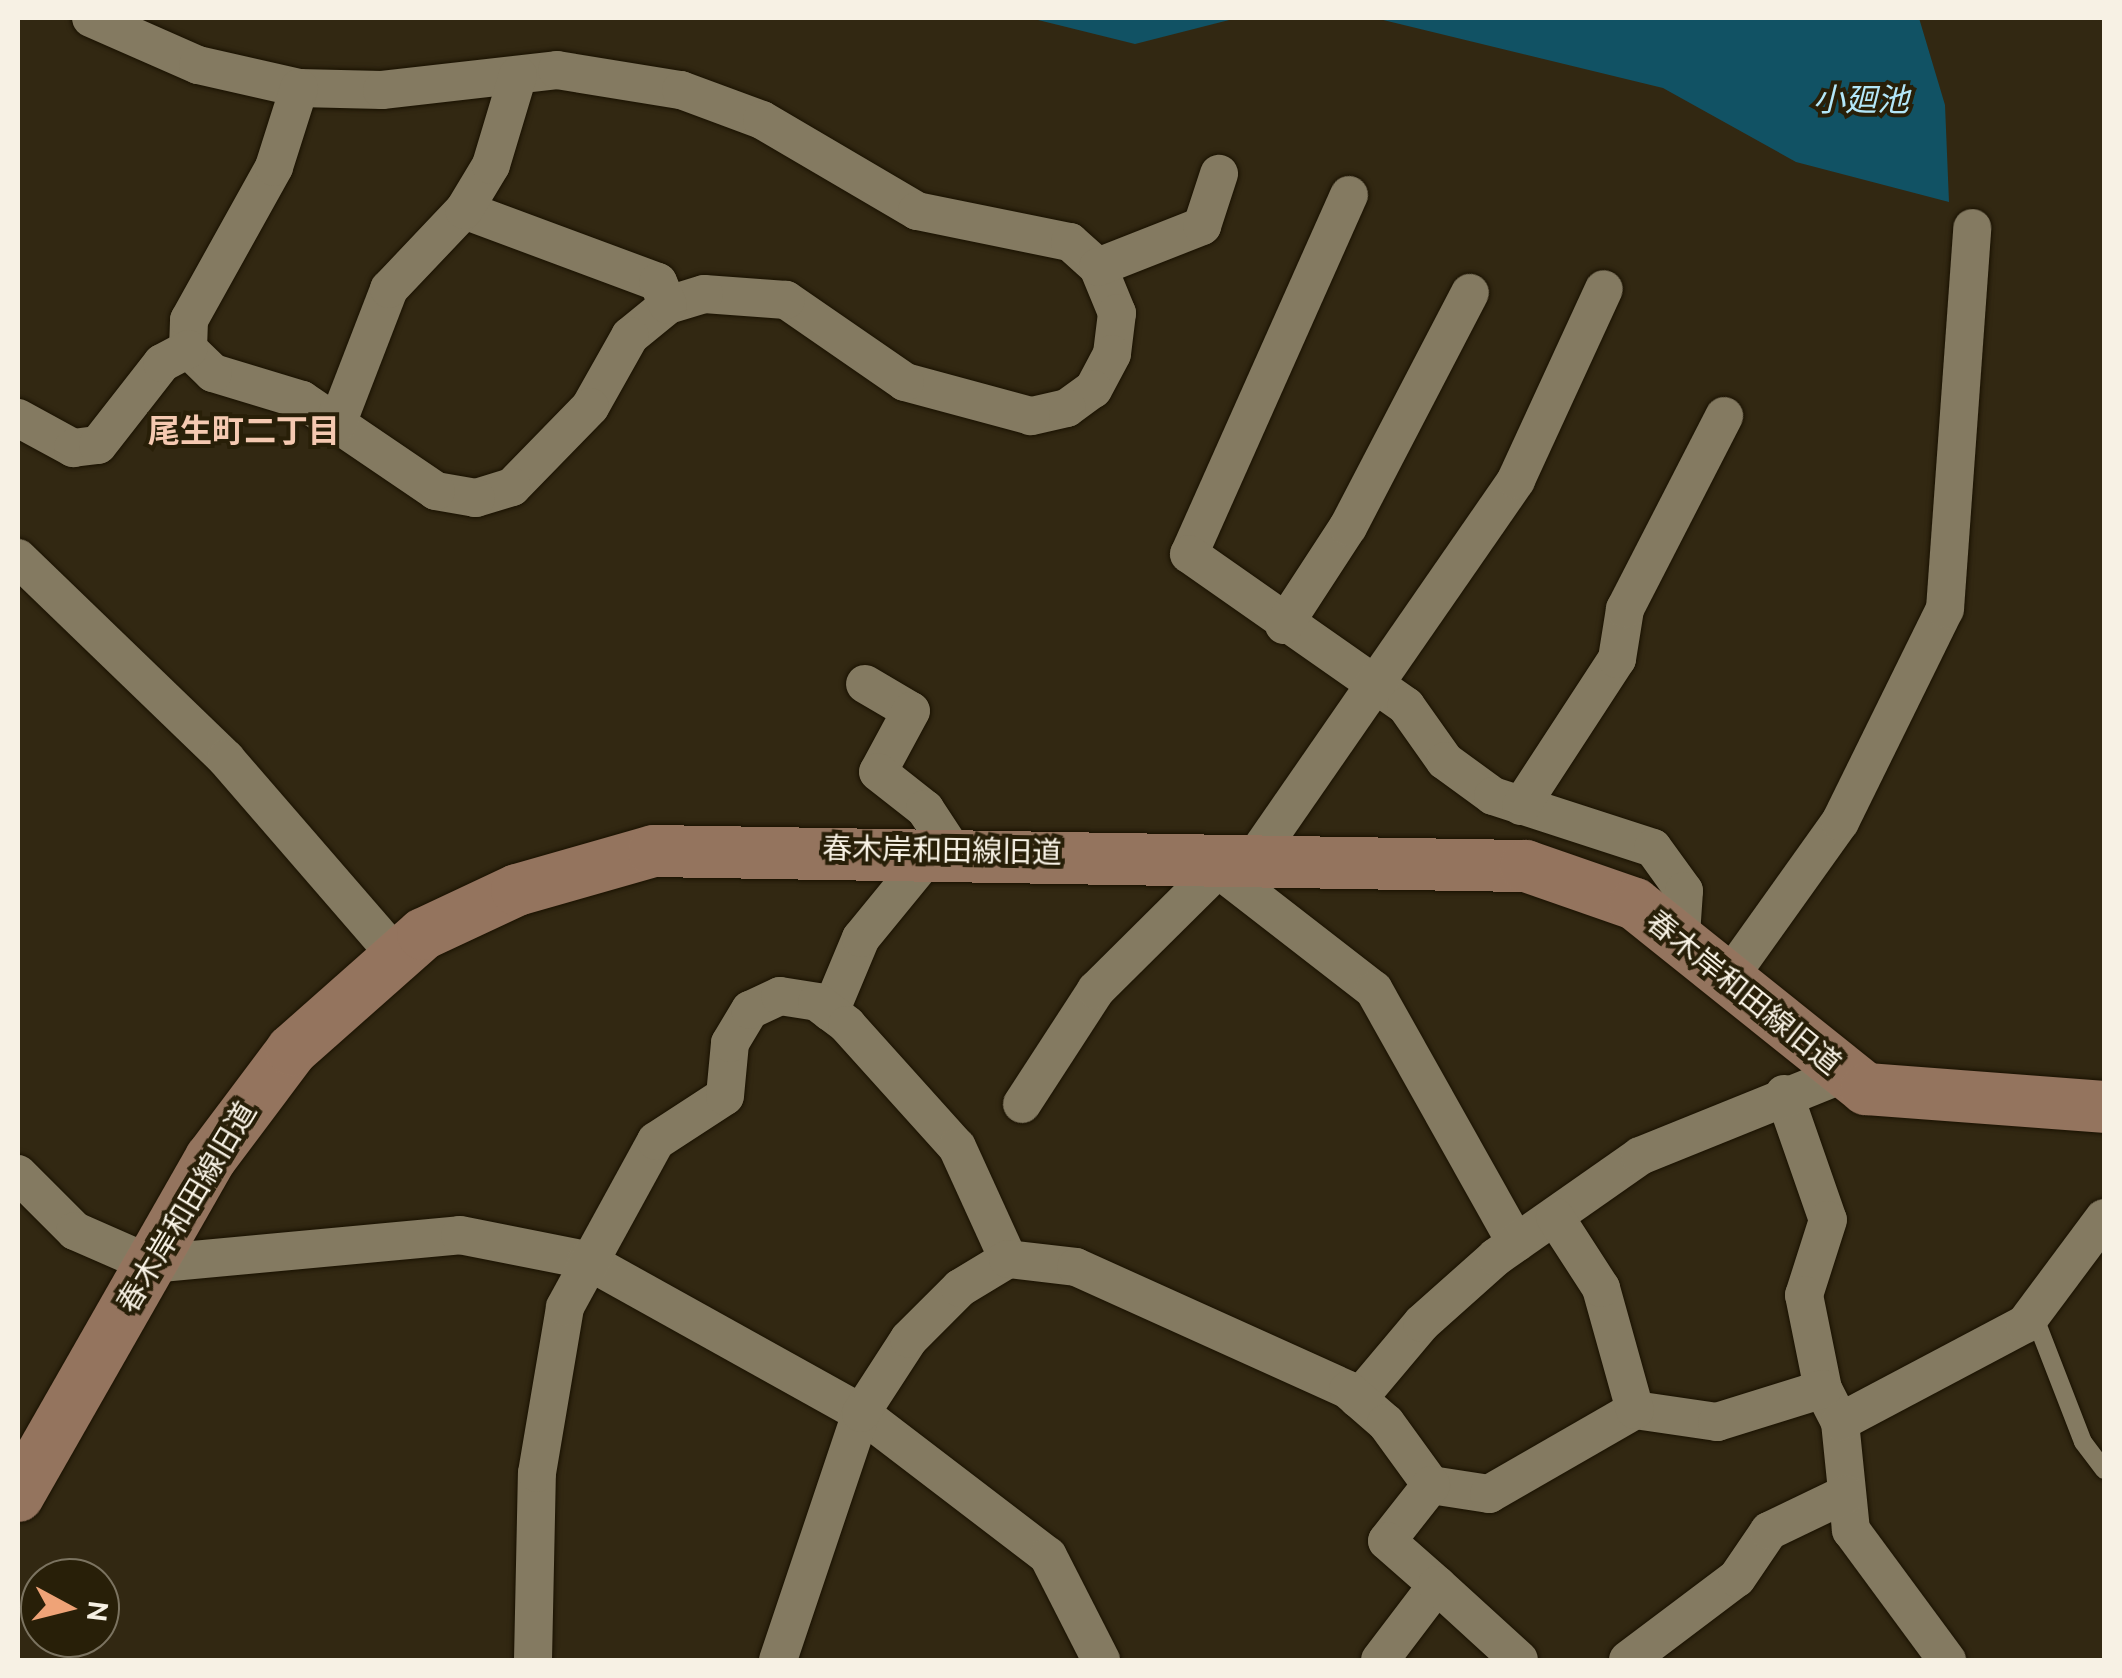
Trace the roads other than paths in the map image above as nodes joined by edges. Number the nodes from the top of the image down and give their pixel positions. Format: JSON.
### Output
{"nodes":[{"id":1,"x":90,"y":18,"type":"edge"},
{"id":2,"x":518,"y":74,"type":"junction"},
{"id":3,"x":299,"y":88,"type":"junction"},
{"id":4,"x":1219,"y":174,"type":"dead end"},
{"id":5,"x":1349,"y":194,"type":"dead end"},
{"id":6,"x":464,"y":210,"type":"junction"},
{"id":7,"x":1972,"y":228,"type":"dead end"},
{"id":8,"x":1098,"y":267,"type":"junction"},
{"id":9,"x":1604,"y":289,"type":"dead end"},
{"id":10,"x":1470,"y":293,"type":"dead end"},
{"id":11,"x":668,"y":305,"type":"junction"},
{"id":12,"x":188,"y":350,"type":"junction"},
{"id":13,"x":1724,"y":416,"type":"dead end"},
{"id":14,"x":18,"y":418,"type":"edge"},
{"id":15,"x":337,"y":424,"type":"junction"},
{"id":16,"x":18,"y":558,"type":"edge"},
{"id":17,"x":1284,"y":625,"type":"junction"},
{"id":18,"x":865,"y":684,"type":"dead end"},
{"id":19,"x":1373,"y":691,"type":"junction"},
{"id":20,"x":1521,"y":806,"type":"junction"},
{"id":21,"x":942,"y":850,"type":"junction"},
{"id":22,"x":1230,"y":860,"type":"junction"},
{"id":23,"x":1680,"y":935,"type":"junction"},
{"id":24,"x":396,"y":954,"type":"junction"},
{"id":25,"x":1730,"y":976,"type":"junction"},
{"id":26,"x":830,"y":1012,"type":"junction"},
{"id":27,"x":1845,"y":1074,"type":"junction"},
{"id":28,"x":1784,"y":1094,"type":"junction"},
{"id":29,"x":1022,"y":1104,"type":"dead end"},
{"id":30,"x":2104,"y":1106,"type":"edge"},
{"id":31,"x":18,"y":1174,"type":"edge"},
{"id":32,"x":1555,"y":1217,"type":"junction"},
{"id":33,"x":2104,"y":1218,"type":"edge"},
{"id":34,"x":1516,"y":1243,"type":"junction"},
{"id":35,"x":1008,"y":1259,"type":"junction"},
{"id":36,"x":586,"y":1260,"type":"junction"},
{"id":37,"x":150,"y":1264,"type":"junction"},
{"id":38,"x":2033,"y":1312,"type":"junction"},
{"id":39,"x":1823,"y":1389,"type":"junction"},
{"id":40,"x":1358,"y":1399,"type":"junction"},
{"id":41,"x":1635,"y":1410,"type":"junction"},
{"id":42,"x":861,"y":1413,"type":"junction"},
{"id":43,"x":1840,"y":1422,"type":"junction"},
{"id":44,"x":2104,"y":1470,"type":"edge"},
{"id":45,"x":1431,"y":1485,"type":"junction"},
{"id":46,"x":1846,"y":1494,"type":"junction"},
{"id":47,"x":18,"y":1496,"type":"edge"},
{"id":48,"x":1437,"y":1585,"type":"junction"},
{"id":49,"x":533,"y":1660,"type":"edge"},
{"id":50,"x":778,"y":1660,"type":"edge"},
{"id":51,"x":1101,"y":1660,"type":"edge"},
{"id":52,"x":1380,"y":1660,"type":"edge"},
{"id":53,"x":1519,"y":1660,"type":"edge"},
{"id":54,"x":1628,"y":1660,"type":"edge"},
{"id":55,"x":1946,"y":1660,"type":"edge"}],
"edges":[{"from":1,"to":3,"type":"street"},
{"from":2,"to":3,"type":"street"},
{"from":2,"to":6,"type":"street"},
{"from":2,"to":8,"type":"street"},
{"from":3,"to":12,"type":"street"},
{"from":4,"to":8,"type":"street"},
{"from":5,"to":17,"type":"street"},
{"from":6,"to":11,"type":"street"},
{"from":6,"to":15,"type":"street"},
{"from":7,"to":25,"type":"street"},
{"from":8,"to":11,"type":"street"},
{"from":9,"to":19,"type":"street"},
{"from":10,"to":17,"type":"street"},
{"from":11,"to":15,"type":"street"},
{"from":12,"to":14,"type":"street"},
{"from":12,"to":15,"type":"street"},
{"from":13,"to":20,"type":"street"},
{"from":16,"to":24,"type":"street"},
{"from":17,"to":19,"type":"street"},
{"from":18,"to":21,"type":"street"},
{"from":19,"to":20,"type":"street"},
{"from":19,"to":22,"type":"street"},
{"from":20,"to":23,"type":"street"},
{"from":21,"to":22,"type":"street","name":"春木岸和田線旧道"},
{"from":21,"to":24,"type":"street","name":"春木岸和田線旧道"},
{"from":21,"to":26,"type":"street"},
{"from":22,"to":23,"type":"street","name":"春木岸和田線旧道"},
{"from":22,"to":29,"type":"street"},
{"from":22,"to":34,"type":"street"},
{"from":23,"to":25,"type":"street","name":"春木岸和田線旧道"},
{"from":24,"to":37,"type":"street","name":"春木岸和田線旧道"},
{"from":25,"to":27,"type":"street","name":"春木岸和田線旧道"},
{"from":26,"to":35,"type":"street"},
{"from":26,"to":36,"type":"street"},
{"from":27,"to":28,"type":"street"},
{"from":27,"to":30,"type":"street","name":"春木岸和田線旧道"},
{"from":28,"to":32,"type":"street"},
{"from":28,"to":39,"type":"street"},
{"from":31,"to":37,"type":"street"},
{"from":32,"to":34,"type":"street"},
{"from":32,"to":41,"type":"street"},
{"from":33,"to":38,"type":"street"},
{"from":34,"to":40,"type":"street"},
{"from":35,"to":40,"type":"street"},
{"from":35,"to":42,"type":"street"},
{"from":36,"to":37,"type":"street"},
{"from":36,"to":42,"type":"street"},
{"from":36,"to":49,"type":"street"},
{"from":37,"to":47,"type":"street","name":"春木岸和田線旧道"},
{"from":38,"to":43,"type":"street"},
{"from":38,"to":44,"type":"lane"},
{"from":39,"to":41,"type":"street"},
{"from":39,"to":43,"type":"street"},
{"from":40,"to":45,"type":"street"},
{"from":41,"to":45,"type":"street"},
{"from":42,"to":50,"type":"street"},
{"from":42,"to":51,"type":"street"},
{"from":43,"to":46,"type":"street"},
{"from":45,"to":48,"type":"street"},
{"from":46,"to":54,"type":"street"},
{"from":46,"to":55,"type":"street"},
{"from":48,"to":52,"type":"street"},
{"from":48,"to":53,"type":"street"}]}
